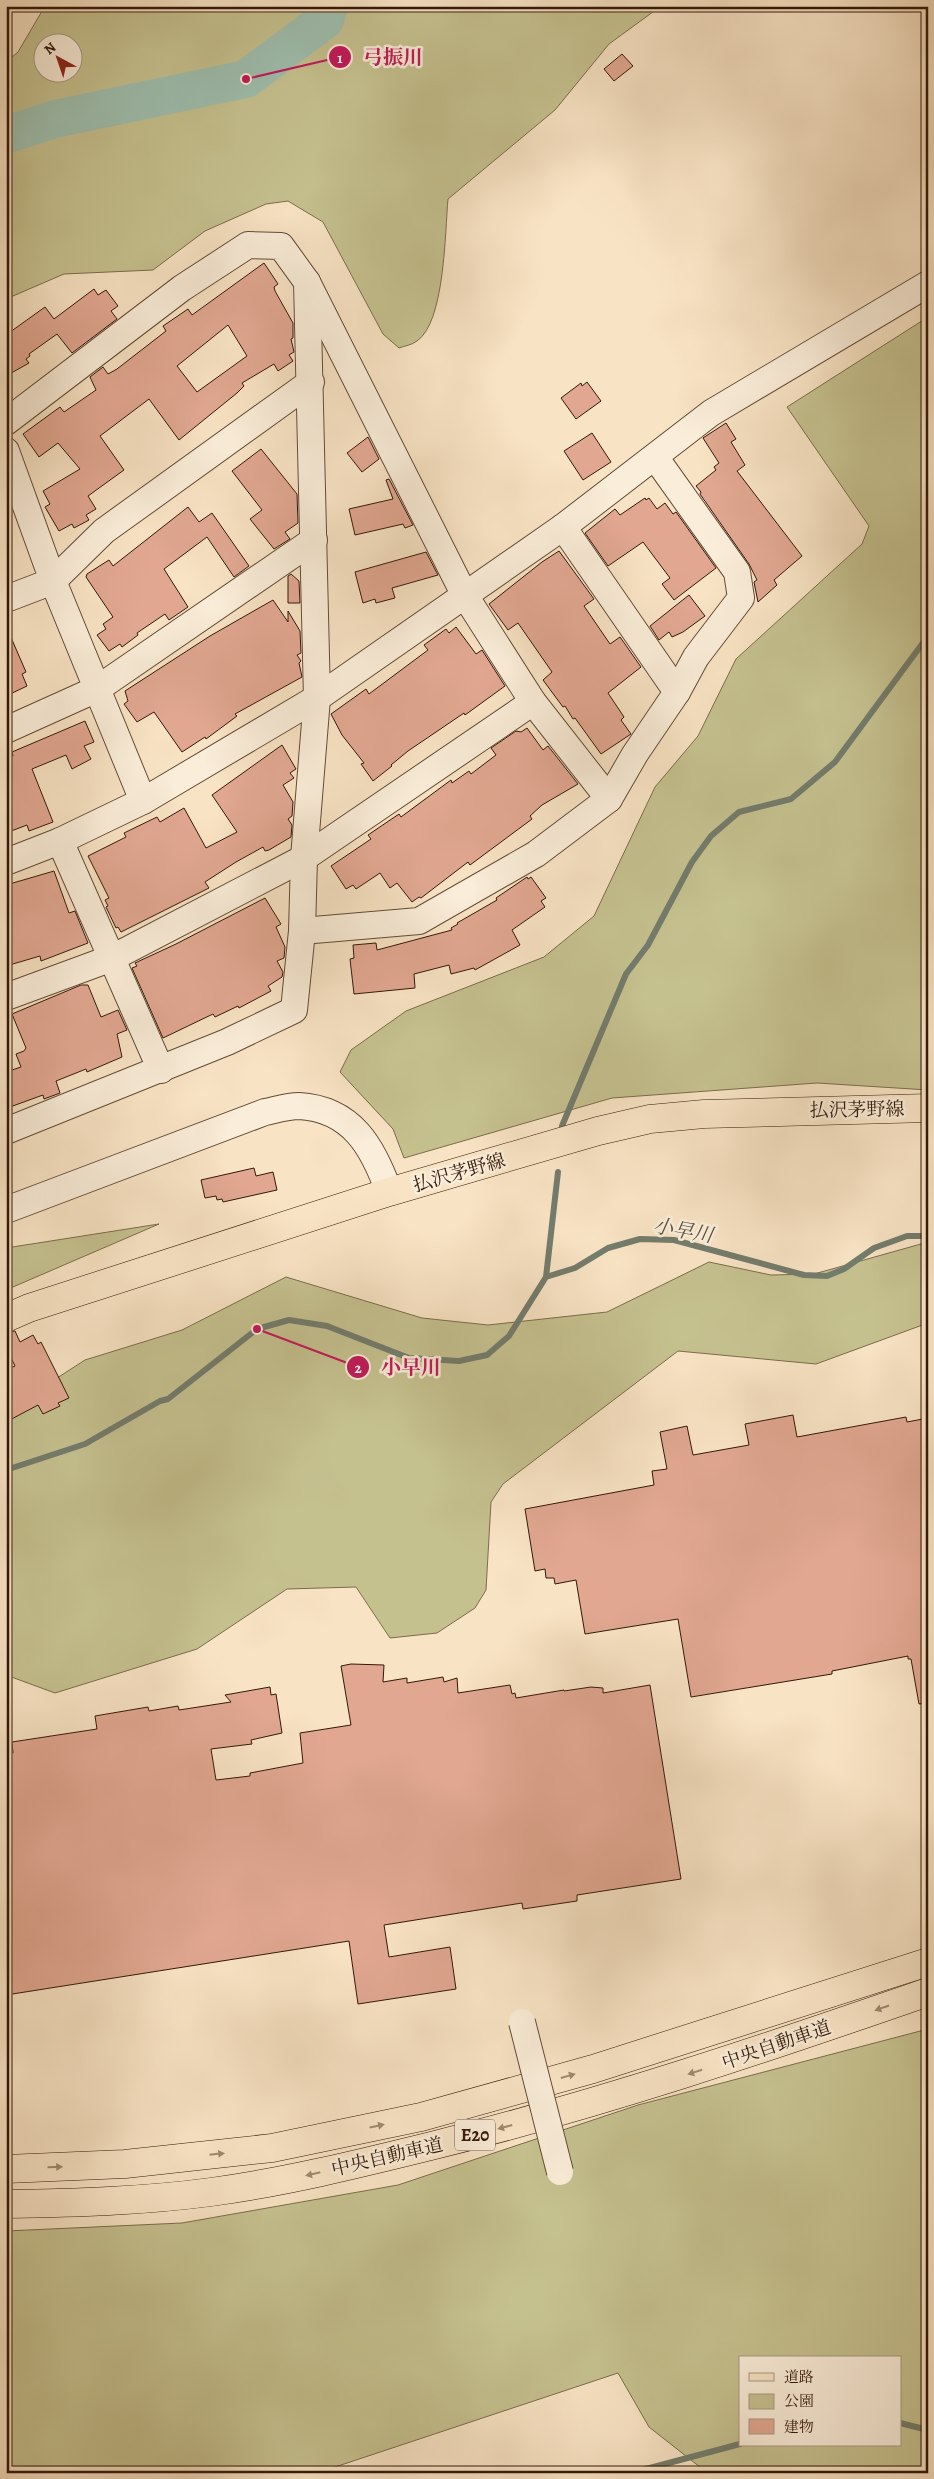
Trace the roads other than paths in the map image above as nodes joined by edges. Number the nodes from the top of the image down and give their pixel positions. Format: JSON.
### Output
{"nodes":[{"id":1,"x":307,"y":282,"type":"junction"},
{"id":2,"x":928,"y":284,"type":"edge"},
{"id":3,"x":311,"y":382,"type":"junction"},
{"id":4,"x":6,"y":422,"type":"edge"},
{"id":5,"x":6,"y":451,"type":"edge"},
{"id":6,"x":655,"y":457,"type":"junction"},
{"id":7,"x":562,"y":527,"type":"junction"},
{"id":8,"x":314,"y":540,"type":"junction"},
{"id":9,"x":53,"y":581,"type":"junction"},
{"id":10,"x":464,"y":594,"type":"junction"},
{"id":11,"x":6,"y":599,"type":"edge"},
{"id":12,"x":97,"y":689,"type":"junction"},
{"id":13,"x":677,"y":692,"type":"junction"},
{"id":14,"x":317,"y":698,"type":"junction"},
{"id":15,"x":533,"y":702,"type":"junction"},
{"id":16,"x":6,"y":730,"type":"edge"},
{"id":17,"x":609,"y":799,"type":"junction"},
{"id":18,"x":143,"y":801,"type":"junction"},
{"id":19,"x":60,"y":840,"type":"junction"},
{"id":20,"x":304,"y":858,"type":"junction"},
{"id":21,"x":6,"y":862,"type":"edge"},
{"id":22,"x":302,"y":931,"type":"junction"},
{"id":23,"x":112,"y":958,"type":"junction"},
{"id":24,"x":6,"y":997,"type":"edge"},
{"id":25,"x":161,"y":1070,"type":"junction"},
{"id":26,"x":928,"y":1108,"type":"edge"},
{"id":27,"x":6,"y":1131,"type":"edge"},
{"id":28,"x":389,"y":1192,"type":"junction"},
{"id":29,"x":6,"y":1210,"type":"edge"},
{"id":30,"x":6,"y":1318,"type":"edge"},
{"id":31,"x":928,"y":1962,"type":"edge"},
{"id":32,"x":928,"y":1992,"type":"edge"},
{"id":33,"x":520,"y":2019,"type":"dead end"},
{"id":34,"x":6,"y":2169,"type":"edge"},
{"id":35,"x":561,"y":2179,"type":"dead end"},
{"id":36,"x":6,"y":2204,"type":"edge"}],
"edges":[{"from":1,"to":3,"type":"street"},
{"from":1,"to":4,"type":"street"},
{"from":1,"to":10,"type":"street"},
{"from":2,"to":6,"type":"street"},
{"from":3,"to":8,"type":"street"},
{"from":3,"to":9,"type":"street"},
{"from":5,"to":9,"type":"street"},
{"from":6,"to":7,"type":"street"},
{"from":6,"to":13,"type":"street"},
{"from":7,"to":10,"type":"street"},
{"from":7,"to":13,"type":"street"},
{"from":8,"to":12,"type":"street"},
{"from":8,"to":14,"type":"street"},
{"from":9,"to":11,"type":"street"},
{"from":9,"to":12,"type":"street"},
{"from":10,"to":14,"type":"street"},
{"from":10,"to":15,"type":"street"},
{"from":12,"to":16,"type":"street"},
{"from":12,"to":18,"type":"street"},
{"from":13,"to":17,"type":"street"},
{"from":14,"to":18,"type":"street"},
{"from":14,"to":20,"type":"street"},
{"from":15,"to":17,"type":"street"},
{"from":15,"to":20,"type":"street"},
{"from":17,"to":22,"type":"street"},
{"from":18,"to":19,"type":"street"},
{"from":19,"to":21,"type":"street"},
{"from":19,"to":23,"type":"street"},
{"from":20,"to":22,"type":"street"},
{"from":20,"to":23,"type":"street"},
{"from":22,"to":25,"type":"street"},
{"from":23,"to":24,"type":"street"},
{"from":23,"to":25,"type":"street"},
{"from":25,"to":27,"type":"street"},
{"from":26,"to":28,"type":"main road","name":"払沢茅野線"},
{"from":28,"to":29,"type":"street"},
{"from":28,"to":30,"type":"main road","name":"払沢茅野線"},
{"from":34,"to":31,"type":"main road","name":"中央自動車道","number":"E20","one_way":true},
{"from":32,"to":36,"type":"main road","name":"中央自動車道","number":"E20","one_way":true},
{"from":33,"to":35,"type":"street","bridge":true}]}
